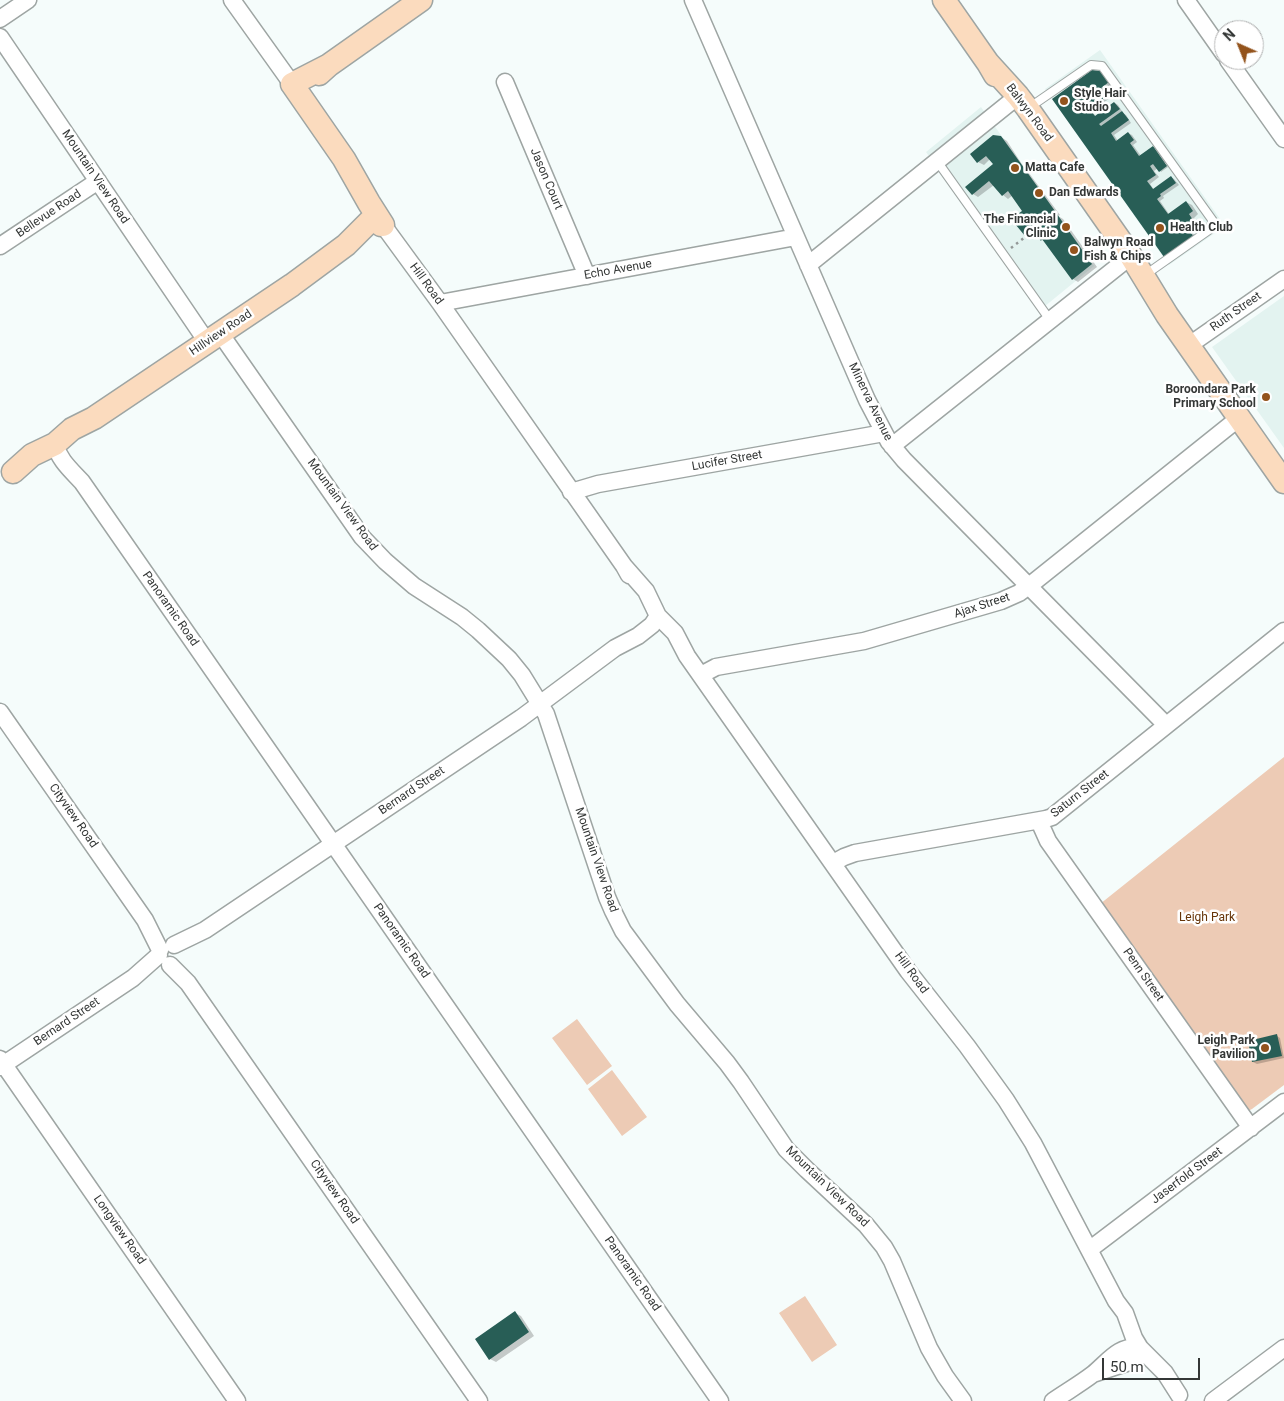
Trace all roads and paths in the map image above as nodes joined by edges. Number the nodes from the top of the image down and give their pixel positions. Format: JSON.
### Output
{"nodes":[{"id":1,"x":28,"y":0,"type":"edge"},
{"id":2,"x":232,"y":0,"type":"edge"},
{"id":3,"x":421,"y":0,"type":"edge"},
{"id":4,"x":692,"y":0,"type":"edge"},
{"id":5,"x":944,"y":0,"type":"edge"},
{"id":6,"x":1186,"y":0,"type":"edge"},
{"id":7,"x":0,"y":19,"type":"edge"},
{"id":8,"x":0,"y":37,"type":"edge"},
{"id":9,"x":1214,"y":40,"type":"edge"},
{"id":10,"x":1235,"y":70,"type":"edge"},
{"id":11,"x":505,"y":82,"type":"dead end"},
{"id":12,"x":295,"y":88,"type":"junction"},
{"id":13,"x":1019,"y":105,"type":"junction"},
{"id":14,"x":1284,"y":139,"type":"edge"},
{"id":15,"x":937,"y":161,"type":"junction"},
{"id":16,"x":98,"y":181,"type":"junction"},
{"id":17,"x":1057,"y":212,"type":"dead end"},
{"id":18,"x":380,"y":220,"type":"junction"},
{"id":19,"x":796,"y":237,"type":"junction"},
{"id":20,"x":0,"y":246,"type":"edge"},
{"id":21,"x":1003,"y":255,"type":"junction"},
{"id":22,"x":1127,"y":259,"type":"junction"},
{"id":23,"x":808,"y":265,"type":"junction"},
{"id":24,"x":587,"y":276,"type":"junction"},
{"id":25,"x":1141,"y":279,"type":"junction"},
{"id":26,"x":1284,"y":279,"type":"edge"},
{"id":27,"x":440,"y":303,"type":"junction"},
{"id":28,"x":1050,"y":320,"type":"junction"},
{"id":29,"x":214,"y":338,"type":"junction"},
{"id":30,"x":1188,"y":346,"type":"junction"},
{"id":31,"x":1239,"y":418,"type":"junction"},
{"id":32,"x":888,"y":440,"type":"junction"},
{"id":33,"x":58,"y":448,"type":"junction"},
{"id":34,"x":7,"y":476,"type":"edge"},
{"id":35,"x":1284,"y":482,"type":"edge"},
{"id":36,"x":571,"y":492,"type":"junction"},
{"id":37,"x":1028,"y":587,"type":"junction"},
{"id":38,"x":653,"y":620,"type":"junction"},
{"id":39,"x":1284,"y":631,"type":"edge"},
{"id":40,"x":701,"y":676,"type":"junction"},
{"id":41,"x":541,"y":704,"type":"junction"},
{"id":42,"x":0,"y":712,"type":"edge"},
{"id":43,"x":1166,"y":725,"type":"junction"},
{"id":44,"x":1039,"y":820,"type":"junction"},
{"id":45,"x":334,"y":844,"type":"junction"},
{"id":46,"x":833,"y":863,"type":"junction"},
{"id":47,"x":169,"y":954,"type":"junction"},
{"id":48,"x":1,"y":1063,"type":"edge"},
{"id":49,"x":1284,"y":1102,"type":"edge"},
{"id":50,"x":1250,"y":1128,"type":"junction"},
{"id":51,"x":1089,"y":1250,"type":"junction"},
{"id":52,"x":1284,"y":1348,"type":"edge"},
{"id":53,"x":1134,"y":1352,"type":"junction"},
{"id":54,"x":1182,"y":1398,"type":"edge"},
{"id":55,"x":237,"y":1401,"type":"edge"},
{"id":56,"x":479,"y":1401,"type":"edge"},
{"id":57,"x":720,"y":1401,"type":"edge"},
{"id":58,"x":962,"y":1401,"type":"edge"},
{"id":59,"x":1053,"y":1401,"type":"edge"},
{"id":60,"x":1214,"y":1401,"type":"edge"}],
"edges":[{"from":1,"to":7,"type":"street"},
{"from":2,"to":12,"type":"street","name":"Hill Road"},
{"from":3,"to":12,"type":"street"},
{"from":4,"to":19,"type":"street","name":"Minerva Avenue"},
{"from":5,"to":13,"type":"street","name":"Balwyn Road"},
{"from":6,"to":9,"type":"street"},
{"from":8,"to":16,"type":"street","name":"Mountain View Road"},
{"from":10,"to":14,"type":"street"},
{"from":11,"to":24,"type":"street","name":"Jason Court"},
{"from":12,"to":18,"type":"street","name":"Hill Road"},
{"from":13,"to":15,"type":"street"},
{"from":13,"to":22,"type":"street","name":"Balwyn Road"},
{"from":13,"to":25,"type":"lane"},
{"from":15,"to":21,"type":"lane"},
{"from":15,"to":23,"type":"street"},
{"from":16,"to":20,"type":"street","name":"Bellevue Road"},
{"from":16,"to":29,"type":"street","name":"Mountain View Road"},
{"from":17,"to":21,"type":"path"},
{"from":18,"to":27,"type":"street","name":"Hill Road"},
{"from":18,"to":29,"type":"street","name":"Hillview Road"},
{"from":19,"to":23,"type":"street","name":"Minerva Avenue"},
{"from":19,"to":24,"type":"street","name":"Echo Avenue"},
{"from":21,"to":28,"type":"lane"},
{"from":22,"to":25,"type":"street","name":"Balwyn Road"},
{"from":22,"to":28,"type":"street","name":"Lucifer Street"},
{"from":23,"to":32,"type":"street","name":"Minerva Avenue"},
{"from":24,"to":27,"type":"street","name":"Echo Avenue"},
{"from":25,"to":30,"type":"street","name":"Balwyn Road"},
{"from":26,"to":30,"type":"street","name":"Ruth Street"},
{"from":27,"to":36,"type":"street","name":"Hill Road"},
{"from":28,"to":32,"type":"street","name":"Lucifer Street"},
{"from":29,"to":33,"type":"street","name":"Hillview Road"},
{"from":29,"to":41,"type":"street","name":"Mountain View Road"},
{"from":30,"to":31,"type":"street","name":"Balwyn Road"},
{"from":31,"to":35,"type":"street","name":"Balwyn Road"},
{"from":31,"to":37,"type":"street","name":"Ajax Street"},
{"from":32,"to":36,"type":"street","name":"Lucifer Street"},
{"from":32,"to":37,"type":"street","name":"Minerva Avenue"},
{"from":33,"to":34,"type":"street","name":"Hillview Road"},
{"from":33,"to":45,"type":"street","name":"Panoramic Road"},
{"from":36,"to":38,"type":"street","name":"Hill Road"},
{"from":37,"to":40,"type":"street","name":"Ajax Street"},
{"from":37,"to":43,"type":"street","name":"Minerva Avenue"},
{"from":38,"to":40,"type":"street","name":"Hill Road"},
{"from":38,"to":41,"type":"street","name":"Bernard Street"},
{"from":39,"to":43,"type":"street","name":"Saturn Street"},
{"from":40,"to":46,"type":"street","name":"Hill Road"},
{"from":41,"to":45,"type":"street","name":"Bernard Street"},
{"from":41,"to":58,"type":"street","name":"Mountain View Road"},
{"from":42,"to":47,"type":"street","name":"Cityview Road"},
{"from":43,"to":44,"type":"street","name":"Saturn Street"},
{"from":44,"to":46,"type":"street","name":"Saturn Street"},
{"from":44,"to":50,"type":"street","name":"Penn Street"},
{"from":45,"to":47,"type":"street","name":"Bernard Street"},
{"from":45,"to":57,"type":"street","name":"Panoramic Road"},
{"from":46,"to":51,"type":"street","name":"Hill Road"},
{"from":47,"to":48,"type":"street","name":"Bernard Street"},
{"from":47,"to":56,"type":"street","name":"Cityview Road"},
{"from":48,"to":55,"type":"street","name":"Longview Road"},
{"from":49,"to":50,"type":"street","name":"Jaserfold Street"},
{"from":50,"to":51,"type":"street","name":"Jaserfold Street"},
{"from":51,"to":53,"type":"street","name":"Hill Road"},
{"from":52,"to":60,"type":"street"},
{"from":53,"to":54,"type":"street","name":"Hill Road"},
{"from":53,"to":59,"type":"street"}]}
